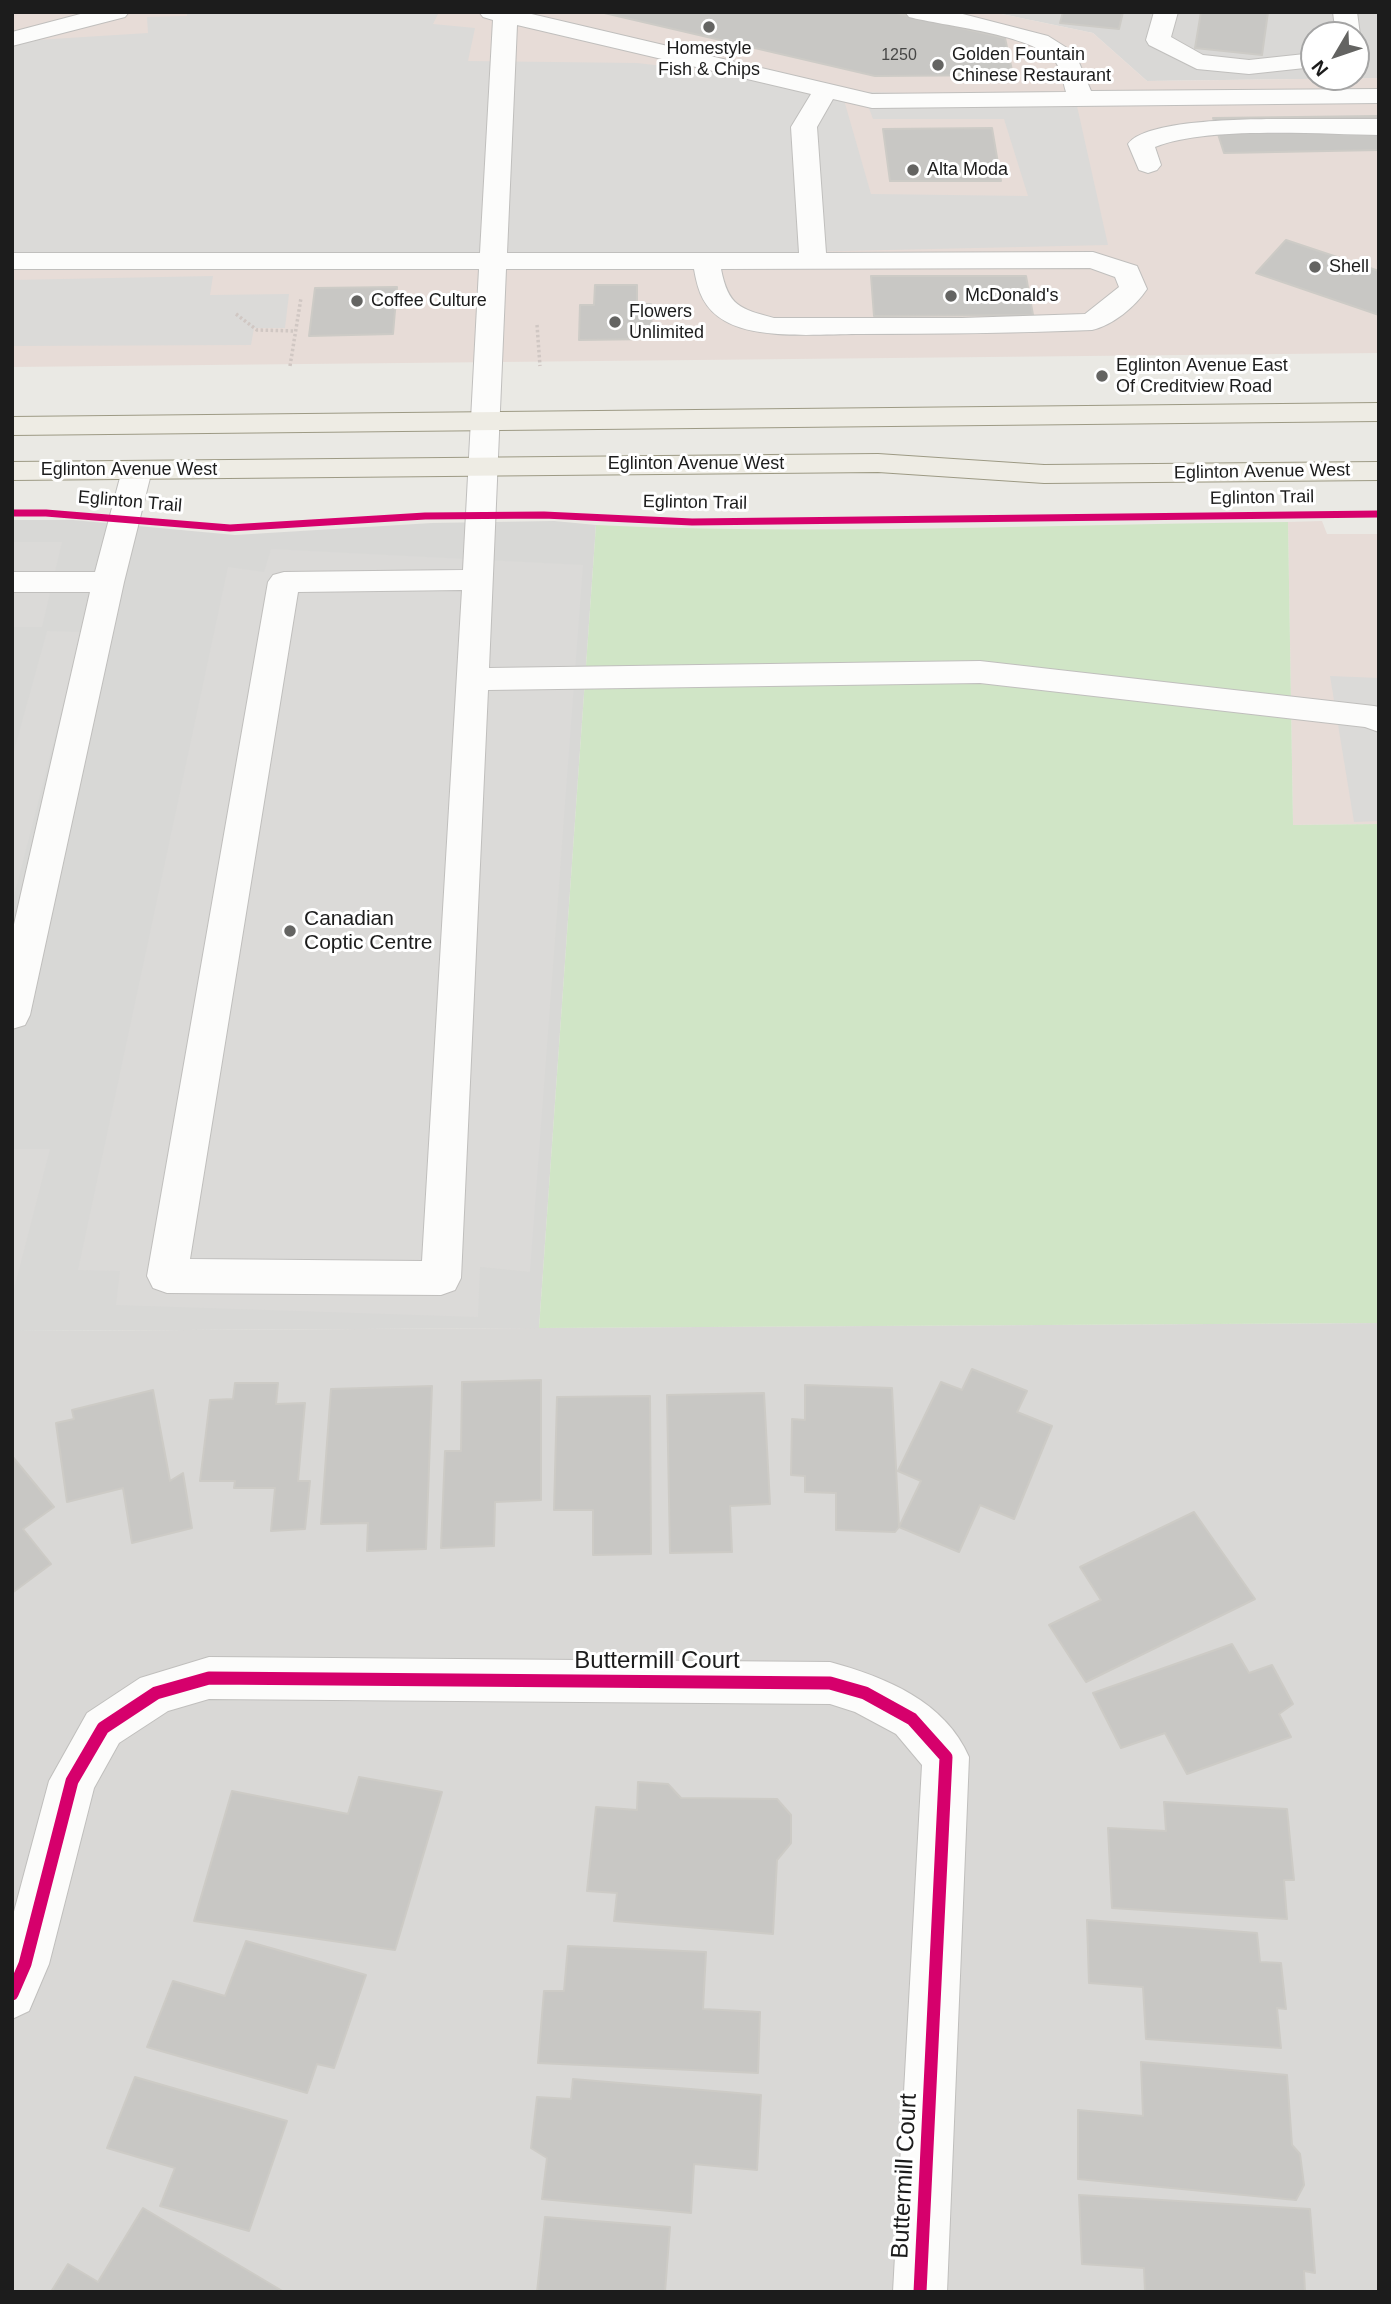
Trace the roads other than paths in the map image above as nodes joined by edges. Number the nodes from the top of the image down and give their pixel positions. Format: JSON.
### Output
{"nodes":[{"id":1,"x":117,"y":12,"type":"edge"},
{"id":2,"x":917,"y":12,"type":"edge"},
{"id":3,"x":1166,"y":12,"type":"edge"},
{"id":4,"x":500,"y":13,"type":"edge"},
{"id":5,"x":12,"y":39,"type":"edge"},
{"id":6,"x":1300,"y":61,"type":"edge"},
{"id":7,"x":826,"y":90,"type":"junction"},
{"id":8,"x":1379,"y":96,"type":"edge"},
{"id":9,"x":1081,"y":99,"type":"junction"},
{"id":10,"x":1379,"y":127,"type":"edge"},
{"id":11,"x":1148,"y":165,"type":"dead end"},
{"id":12,"x":12,"y":261,"type":"edge"},
{"id":13,"x":493,"y":261,"type":"junction"},
{"id":14,"x":706,"y":261,"type":"junction"},
{"id":15,"x":813,"y":261,"type":"junction"},
{"id":16,"x":1379,"y":412,"type":"edge"},
{"id":17,"x":486,"y":422,"type":"junction"},
{"id":18,"x":12,"y":426,"type":"edge"},
{"id":19,"x":484,"y":467,"type":"junction"},
{"id":20,"x":137,"y":470,"type":"junction"},
{"id":21,"x":12,"y":471,"type":"edge"},
{"id":22,"x":1379,"y":471,"type":"edge"},
{"id":23,"x":1244,"y":472,"type":"junction"},
{"id":24,"x":1379,"y":494,"type":"edge"},
{"id":25,"x":478,"y":580,"type":"junction"},
{"id":26,"x":12,"y":582,"type":"edge"},
{"id":27,"x":108,"y":582,"type":"junction"},
{"id":28,"x":473,"y":679,"type":"junction"},
{"id":29,"x":1379,"y":720,"type":"edge"},
{"id":30,"x":12,"y":1015,"type":"edge"},
{"id":31,"x":12,"y":1994,"type":"edge"},
{"id":32,"x":920,"y":2292,"type":"edge"}],
"edges":[{"from":1,"to":5,"type":"street"},
{"from":2,"to":9,"type":"street"},
{"from":3,"to":6,"type":"street"},
{"from":4,"to":7,"type":"street"},
{"from":4,"to":13,"type":"street"},
{"from":7,"to":9,"type":"street"},
{"from":7,"to":15,"type":"street"},
{"from":8,"to":9,"type":"street"},
{"from":10,"to":11,"type":"street"},
{"from":12,"to":13,"type":"street"},
{"from":13,"to":14,"type":"street"},
{"from":13,"to":17,"type":"street"},
{"from":14,"to":15,"type":"street"},
{"from":14,"to":15,"type":"street"},
{"from":16,"to":17,"type":"main road"},
{"from":17,"to":18,"type":"main road"},
{"from":17,"to":19,"type":"street"},
{"from":19,"to":20,"type":"main road","name":"Eglinton Avenue West"},
{"from":19,"to":23,"type":"main road","name":"Eglinton Avenue West"},
{"from":19,"to":25,"type":"street"},
{"from":20,"to":21,"type":"main road","name":"Eglinton Avenue West"},
{"from":20,"to":27,"type":"street"},
{"from":22,"to":23,"type":"main road","name":"Eglinton Avenue West"},
{"from":23,"to":24,"type":"main road"},
{"from":25,"to":28,"type":"street"},
{"from":25,"to":28,"type":"street"},
{"from":26,"to":27,"type":"street"},
{"from":27,"to":30,"type":"street"},
{"from":28,"to":29,"type":"street"},
{"from":31,"to":32,"type":"street","name":"Buttermill Court"}]}
